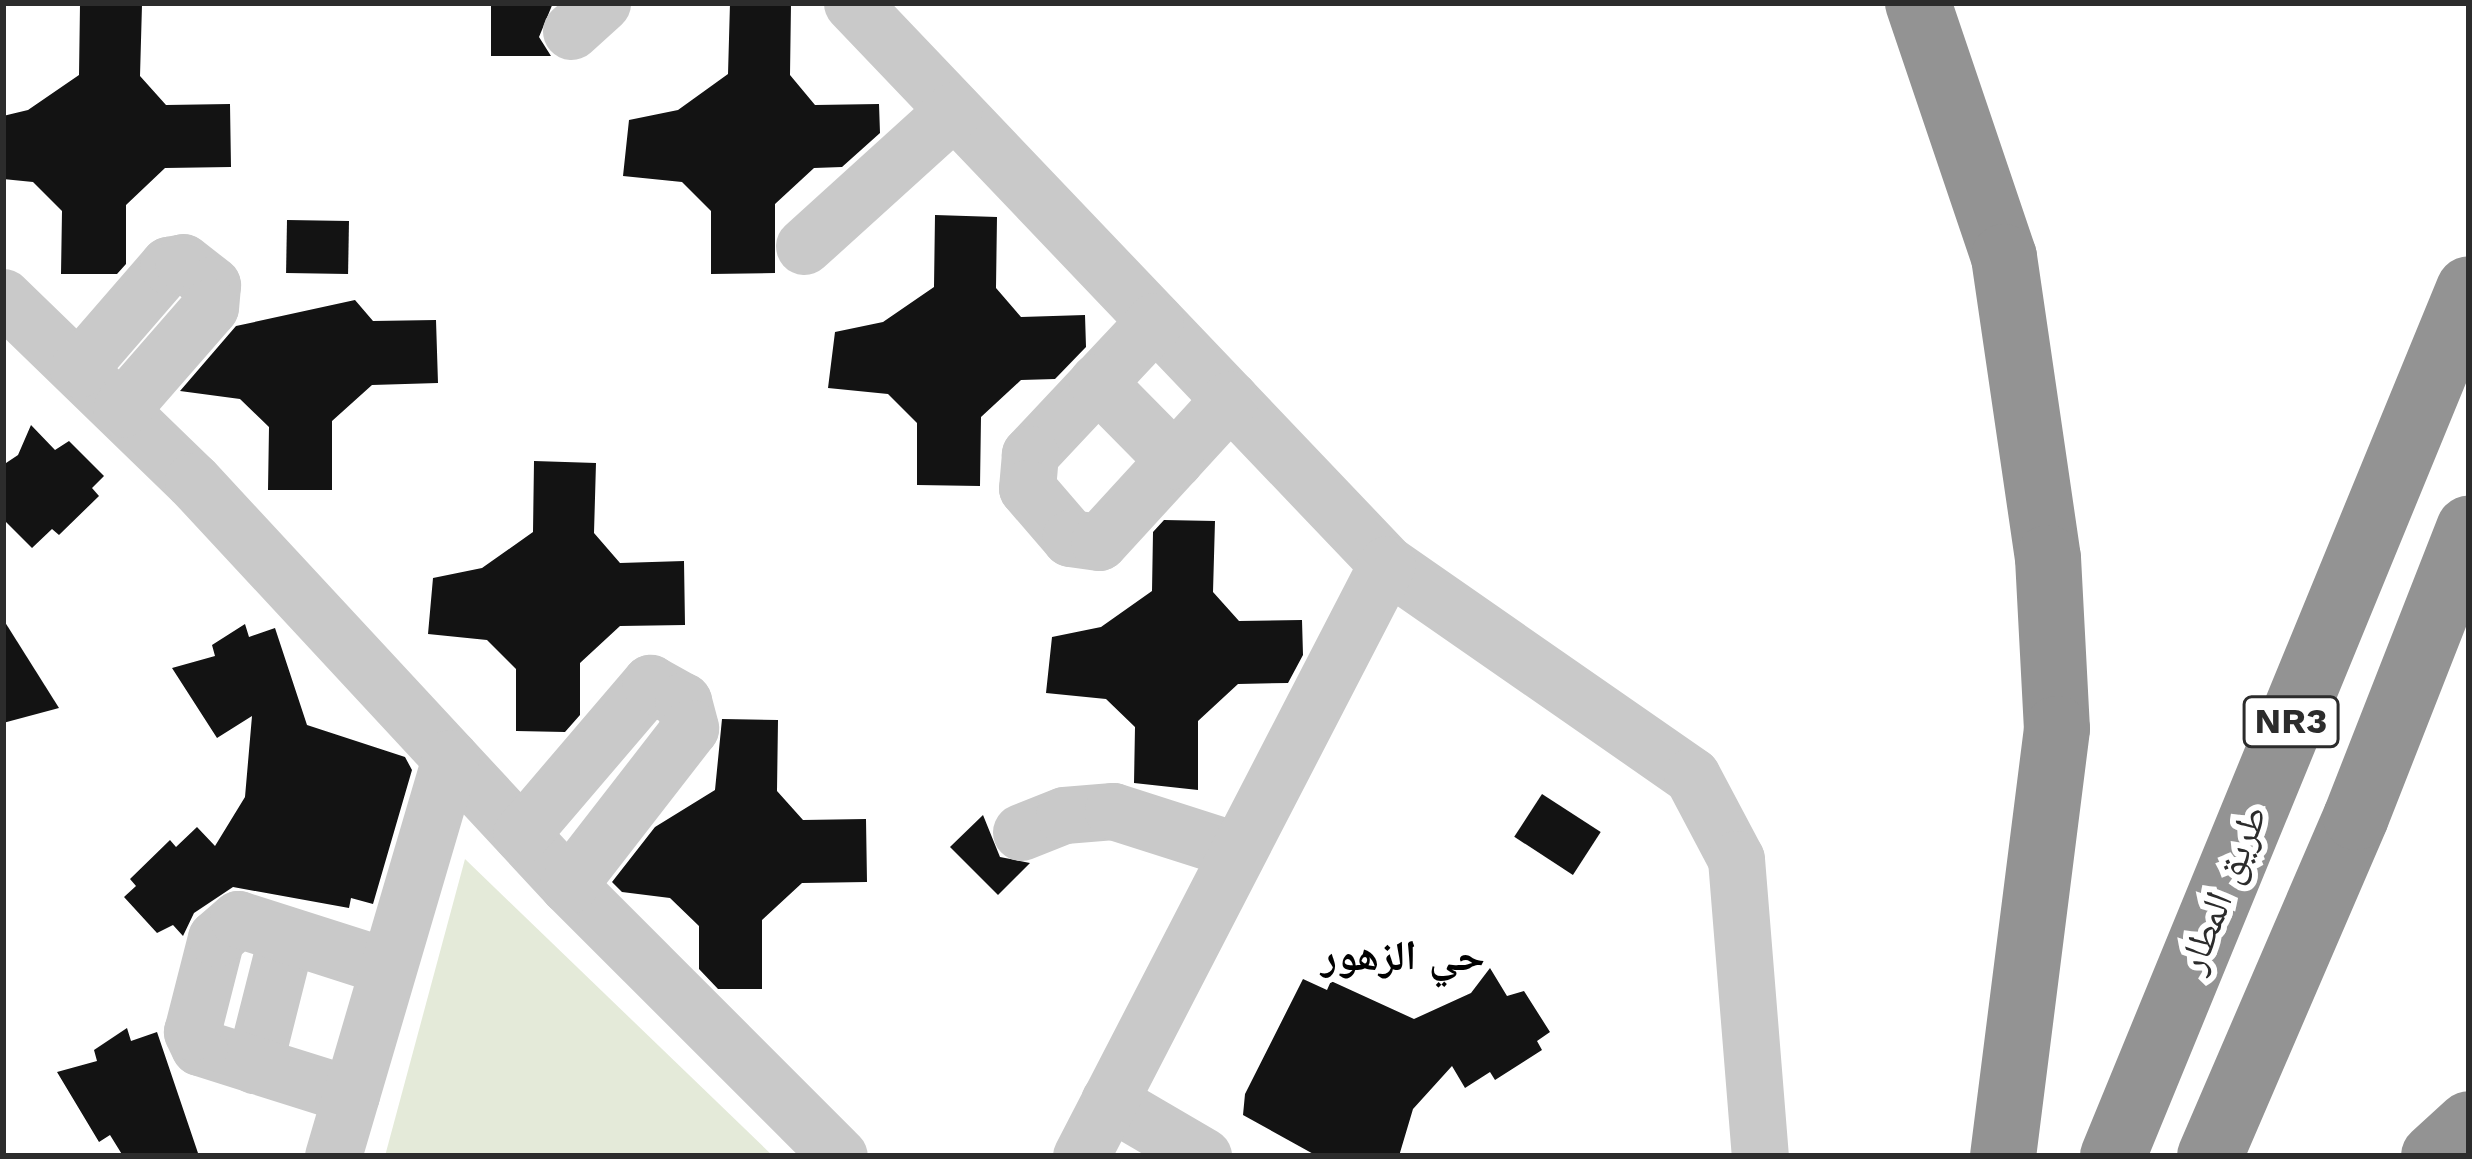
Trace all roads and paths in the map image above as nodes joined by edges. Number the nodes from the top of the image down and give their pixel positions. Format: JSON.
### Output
{"nodes":[{"id":1,"x":852,"y":3,"type":"edge"},
{"id":2,"x":1918,"y":3,"type":"edge"},
{"id":3,"x":954,"y":110,"type":"junction"},
{"id":4,"x":804,"y":246,"type":"dead end"},
{"id":5,"x":2469,"y":289,"type":"edge"},
{"id":6,"x":3,"y":297,"type":"edge"},
{"id":7,"x":1155,"y":321,"type":"junction"},
{"id":8,"x":78,"y":369,"type":"junction"},
{"id":9,"x":1097,"y":382,"type":"junction"},
{"id":10,"x":1230,"y":399,"type":"junction"},
{"id":11,"x":121,"y":409,"type":"junction"},
{"id":12,"x":1174,"y":460,"type":"junction"},
{"id":13,"x":2469,"y":528,"type":"edge"},
{"id":14,"x":1387,"y":564,"type":"junction"},
{"id":15,"x":450,"y":758,"type":"junction"},
{"id":16,"x":1021,"y":832,"type":"dead end"},
{"id":17,"x":521,"y":834,"type":"junction"},
{"id":18,"x":1238,"y":851,"type":"junction"},
{"id":19,"x":568,"y":885,"type":"junction"},
{"id":20,"x":388,"y":967,"type":"junction"},
{"id":21,"x":350,"y":1095,"type":"junction"},
{"id":22,"x":1109,"y":1101,"type":"junction"},
{"id":23,"x":2469,"y":1124,"type":"edge"},
{"id":24,"x":333,"y":1156,"type":"edge"},
{"id":25,"x":839,"y":1156,"type":"edge"},
{"id":26,"x":1081,"y":1156,"type":"edge"},
{"id":27,"x":1202,"y":1156,"type":"edge"},
{"id":28,"x":1760,"y":1156,"type":"edge"},
{"id":29,"x":2003,"y":1156,"type":"edge"},
{"id":30,"x":2114,"y":1156,"type":"edge"},
{"id":31,"x":2210,"y":1156,"type":"edge"},
{"id":32,"x":2434,"y":1156,"type":"edge"}],
"edges":[{"from":1,"to":3,"type":"street"},
{"from":2,"to":29,"type":"highway"},
{"from":3,"to":4,"type":"street"},
{"from":3,"to":7,"type":"street"},
{"from":5,"to":30,"type":"highway","name":"طريق المطار","number":"NR3"},
{"from":6,"to":8,"type":"street"},
{"from":7,"to":9,"type":"street"},
{"from":7,"to":10,"type":"street"},
{"from":8,"to":11,"type":"street"},
{"from":8,"to":11,"type":"street"},
{"from":9,"to":12,"type":"street"},
{"from":9,"to":12,"type":"street"},
{"from":10,"to":12,"type":"street"},
{"from":10,"to":14,"type":"street"},
{"from":11,"to":15,"type":"street"},
{"from":13,"to":31,"type":"highway","number":"NR3"},
{"from":14,"to":18,"type":"street"},
{"from":14,"to":28,"type":"street"},
{"from":15,"to":17,"type":"street"},
{"from":15,"to":20,"type":"street"},
{"from":16,"to":18,"type":"street"},
{"from":17,"to":19,"type":"street"},
{"from":17,"to":19,"type":"street"},
{"from":18,"to":22,"type":"street"},
{"from":19,"to":25,"type":"street"},
{"from":20,"to":21,"type":"street"},
{"from":20,"to":21,"type":"street"},
{"from":21,"to":24,"type":"street"},
{"from":22,"to":26,"type":"street"},
{"from":22,"to":27,"type":"street"},
{"from":23,"to":32,"type":"highway"}]}
